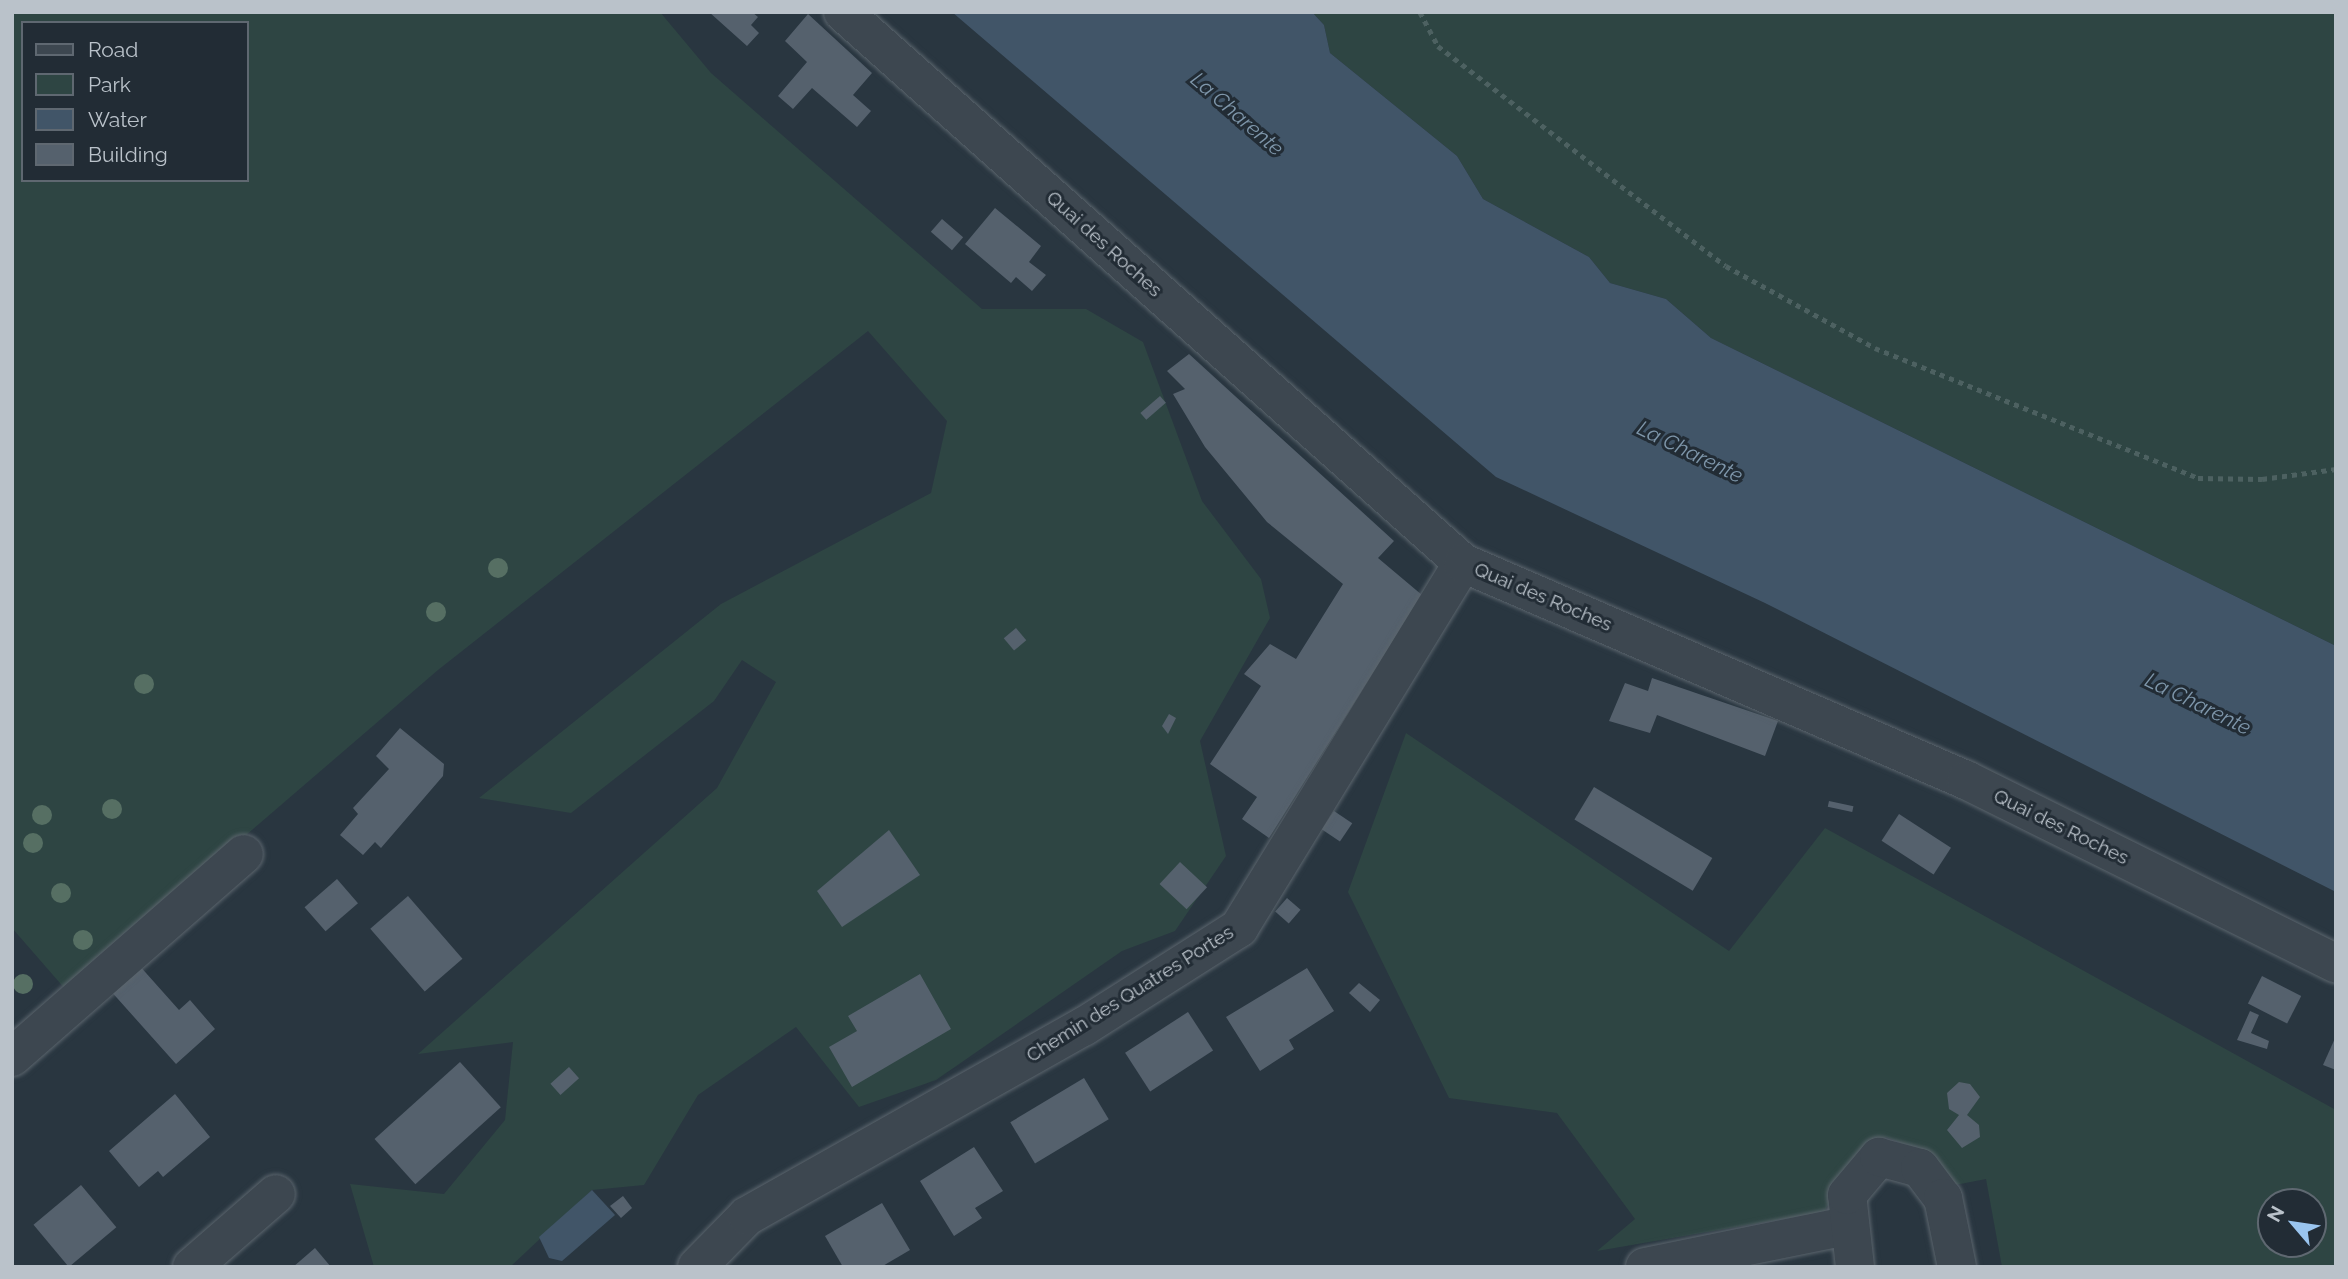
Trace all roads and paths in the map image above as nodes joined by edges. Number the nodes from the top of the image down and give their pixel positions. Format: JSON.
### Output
{"nodes":[{"id":1,"x":843,"y":12,"type":"edge"},
{"id":2,"x":1420,"y":12,"type":"edge"},
{"id":3,"x":2336,"y":469,"type":"edge"},
{"id":4,"x":1463,"y":563,"type":"junction"},
{"id":5,"x":244,"y":854,"type":"dead end"},
{"id":6,"x":2336,"y":964,"type":"edge"},
{"id":7,"x":12,"y":1057,"type":"edge"},
{"id":8,"x":276,"y":1194,"type":"dead end"},
{"id":9,"x":1846,"y":1226,"type":"junction"},
{"id":10,"x":191,"y":1267,"type":"edge"},
{"id":11,"x":698,"y":1267,"type":"edge"},
{"id":12,"x":1645,"y":1267,"type":"edge"},
{"id":13,"x":1855,"y":1267,"type":"edge"},
{"id":14,"x":1957,"y":1267,"type":"edge"}],
"edges":[{"from":1,"to":4,"type":"street","name":"Quai des Roches"},
{"from":2,"to":3,"type":"path"},
{"from":4,"to":6,"type":"street","name":"Quai des Roches"},
{"from":4,"to":11,"type":"street","name":"Chemin des Quatres Portes"},
{"from":5,"to":7,"type":"street"},
{"from":8,"to":10,"type":"street"},
{"from":9,"to":12,"type":"street"},
{"from":9,"to":13,"type":"street"},
{"from":9,"to":14,"type":"street"}]}
